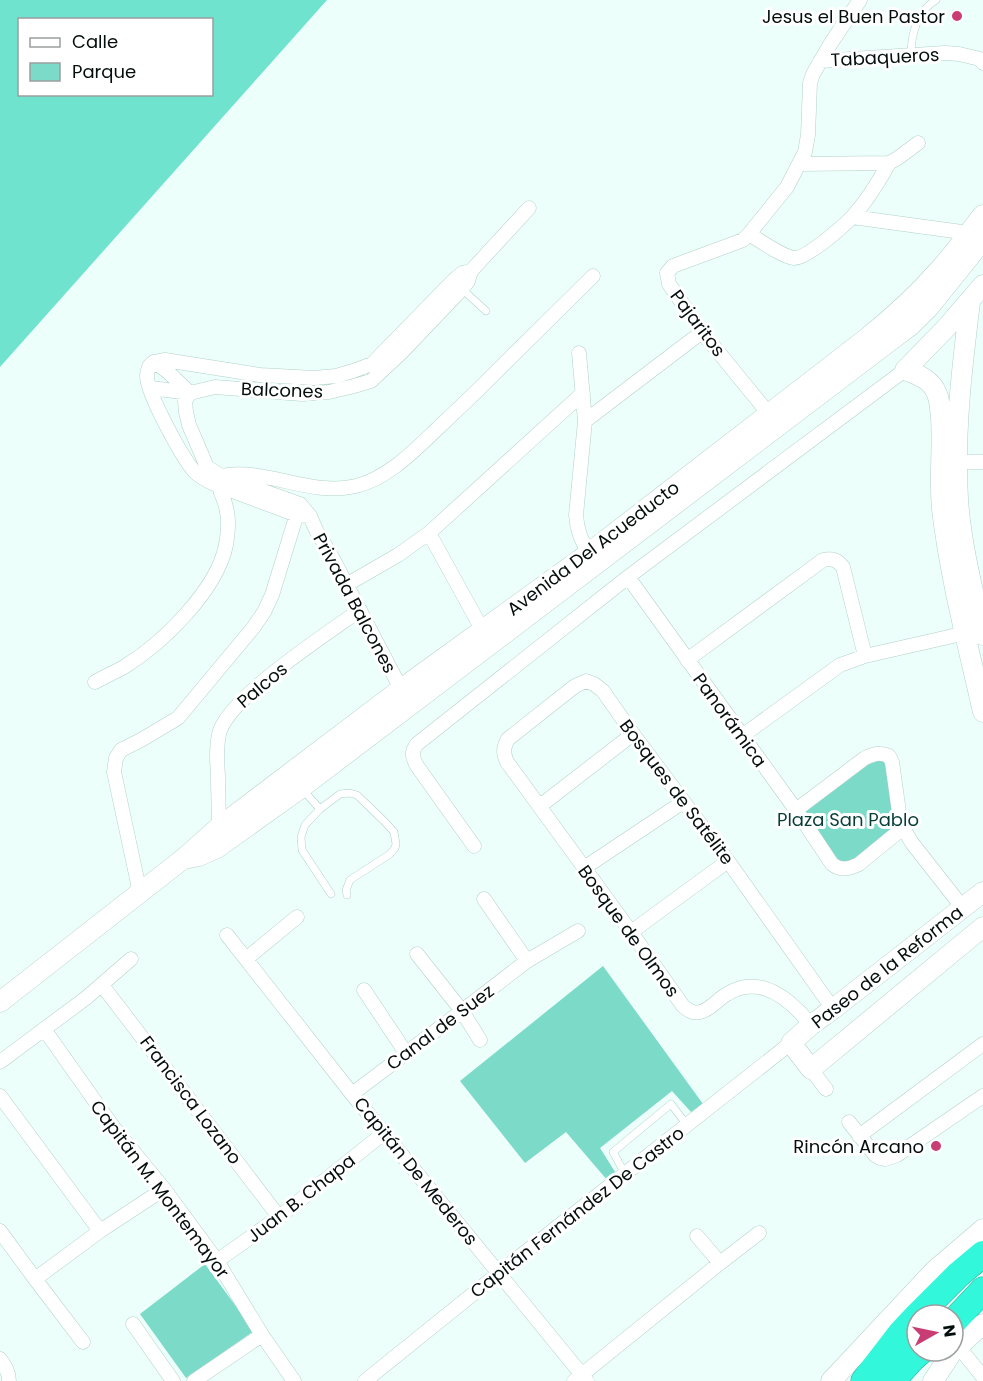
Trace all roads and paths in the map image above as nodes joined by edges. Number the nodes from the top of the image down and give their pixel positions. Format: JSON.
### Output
{"nodes":[{"id":1,"x":860,"y":0,"type":"edge"},
{"id":2,"x":936,"y":0,"type":"edge"},
{"id":3,"x":911,"y":56,"type":"junction"},
{"id":4,"x":982,"y":59,"type":"edge"},
{"id":5,"x":820,"y":61,"type":"junction"},
{"id":6,"x":918,"y":144,"type":"dead end"},
{"id":7,"x":889,"y":163,"type":"junction"},
{"id":8,"x":799,"y":164,"type":"junction"},
{"id":9,"x":529,"y":208,"type":"dead end"},
{"id":10,"x":983,"y":215,"type":"edge"},
{"id":11,"x":852,"y":217,"type":"junction"},
{"id":12,"x":749,"y":234,"type":"junction"},
{"id":13,"x":976,"y":236,"type":"edge"},
{"id":14,"x":471,"y":271,"type":"junction"},
{"id":15,"x":593,"y":276,"type":"dead end"},
{"id":16,"x":983,"y":285,"type":"edge"},
{"id":17,"x":462,"y":289,"type":"junction"},
{"id":18,"x":970,"y":302,"type":"junction"},
{"id":19,"x":486,"y":311,"type":"dead end"},
{"id":20,"x":702,"y":332,"type":"junction"},
{"id":21,"x":579,"y":353,"type":"dead end"},
{"id":22,"x":151,"y":365,"type":"junction"},
{"id":23,"x":905,"y":370,"type":"junction"},
{"id":24,"x":151,"y":388,"type":"junction"},
{"id":25,"x":190,"y":393,"type":"junction"},
{"id":26,"x":583,"y":393,"type":"junction"},
{"id":27,"x":769,"y":414,"type":"junction"},
{"id":28,"x":585,"y":421,"type":"junction"},
{"id":29,"x":957,"y":462,"type":"junction"},
{"id":30,"x":983,"y":462,"type":"edge"},
{"id":31,"x":220,"y":481,"type":"junction"},
{"id":32,"x":302,"y":512,"type":"junction"},
{"id":33,"x":429,"y":533,"type":"junction"},
{"id":34,"x":589,"y":553,"type":"junction"},
{"id":35,"x":628,"y":577,"type":"junction"},
{"id":36,"x":346,"y":585,"type":"junction"},
{"id":37,"x":360,"y":610,"type":"junction"},
{"id":38,"x":483,"y":631,"type":"junction"},
{"id":39,"x":974,"y":634,"type":"edge"},
{"id":40,"x":865,"y":656,"type":"junction"},
{"id":41,"x":687,"y":660,"type":"junction"},
{"id":42,"x":95,"y":682,"type":"dead end"},
{"id":43,"x":400,"y":689,"type":"junction"},
{"id":44,"x":983,"y":712,"type":"edge"},
{"id":45,"x":633,"y":734,"type":"junction"},
{"id":46,"x":742,"y":736,"type":"junction"},
{"id":47,"x":507,"y":762,"type":"joint"},
{"id":48,"x":301,"y":788,"type":"junction"},
{"id":49,"x":683,"y":802,"type":"junction"},
{"id":50,"x":540,"y":806,"type":"junction"},
{"id":51,"x":320,"y":809,"type":"junction"},
{"id":52,"x":796,"y":810,"type":"junction"},
{"id":53,"x":219,"y":827,"type":"junction"},
{"id":54,"x":903,"y":828,"type":"junction"},
{"id":55,"x":474,"y":846,"type":"dead end"},
{"id":56,"x":183,"y":859,"type":"junction"},
{"id":57,"x":728,"y":861,"type":"junction"},
{"id":58,"x":585,"y":868,"type":"junction"},
{"id":59,"x":983,"y":892,"type":"edge"},
{"id":60,"x":140,"y":893,"type":"junction"},
{"id":61,"x":331,"y":894,"type":"dead end"},
{"id":62,"x":347,"y":895,"type":"dead end"},
{"id":63,"x":484,"y":899,"type":"dead end"},
{"id":64,"x":963,"y":908,"type":"junction"},
{"id":65,"x":297,"y":917,"type":"dead end"},
{"id":66,"x":983,"y":927,"type":"edge"},
{"id":67,"x":578,"y":931,"type":"dead end"},
{"id":68,"x":631,"y":932,"type":"junction"},
{"id":69,"x":227,"y":935,"type":"dead end"},
{"id":70,"x":417,"y":954,"type":"dead end"},
{"id":71,"x":131,"y":959,"type":"dead end"},
{"id":72,"x":246,"y":959,"type":"junction"},
{"id":73,"x":527,"y":961,"type":"junction"},
{"id":74,"x":868,"y":982,"type":"junction"},
{"id":75,"x":102,"y":984,"type":"junction"},
{"id":76,"x":364,"y":990,"type":"dead end"},
{"id":77,"x":0,"y":1002,"type":"edge"},
{"id":78,"x":888,"y":1005,"type":"junction"},
{"id":79,"x":833,"y":1009,"type":"junction"},
{"id":80,"x":462,"y":1011,"type":"junction"},
{"id":81,"x":811,"y":1025,"type":"junction"},
{"id":82,"x":44,"y":1029,"type":"junction"},
{"id":83,"x":480,"y":1040,"type":"dead end"},
{"id":84,"x":791,"y":1043,"type":"junction"},
{"id":85,"x":983,"y":1044,"type":"edge"},
{"id":86,"x":406,"y":1053,"type":"junction"},
{"id":87,"x":0,"y":1062,"type":"edge"},
{"id":88,"x":811,"y":1069,"type":"junction"},
{"id":89,"x":826,"y":1089,"type":"dead end"},
{"id":90,"x":352,"y":1094,"type":"junction"},
{"id":91,"x":0,"y":1096,"type":"edge"},
{"id":92,"x":983,"y":1096,"type":"edge"},
{"id":93,"x":849,"y":1122,"type":"dead end"},
{"id":94,"x":687,"y":1125,"type":"junction"},
{"id":95,"x":384,"y":1133,"type":"junction"},
{"id":96,"x":859,"y":1136,"type":"junction"},
{"id":97,"x":625,"y":1174,"type":"junction"},
{"id":98,"x":164,"y":1189,"type":"junction"},
{"id":99,"x":279,"y":1216,"type":"junction"},
{"id":100,"x":983,"y":1229,"type":"edge"},
{"id":101,"x":0,"y":1231,"type":"edge"},
{"id":102,"x":100,"y":1232,"type":"junction"},
{"id":103,"x":759,"y":1233,"type":"dead end"},
{"id":104,"x":697,"y":1236,"type":"dead end"},
{"id":105,"x":983,"y":1254,"type":"edge"},
{"id":106,"x":217,"y":1262,"type":"junction"},
{"id":107,"x":720,"y":1263,"type":"junction"},
{"id":108,"x":499,"y":1273,"type":"junction"},
{"id":109,"x":35,"y":1279,"type":"junction"},
{"id":110,"x":983,"y":1290,"type":"edge"},
{"id":111,"x":929,"y":1303,"type":"edge"},
{"id":112,"x":965,"y":1322,"type":"edge"},
{"id":113,"x":134,"y":1324,"type":"dead end"},
{"id":114,"x":983,"y":1324,"type":"edge"},
{"id":115,"x":905,"y":1328,"type":"edge"},
{"id":116,"x":262,"y":1335,"type":"junction"},
{"id":117,"x":965,"y":1335,"type":"edge"},
{"id":118,"x":83,"y":1342,"type":"dead end"},
{"id":119,"x":965,"y":1355,"type":"edge"},
{"id":120,"x":0,"y":1359,"type":"edge"},
{"id":121,"x":908,"y":1363,"type":"edge"},
{"id":122,"x":925,"y":1363,"type":"edge"},
{"id":123,"x":943,"y":1363,"type":"edge"},
{"id":124,"x":983,"y":1377,"type":"edge"},
{"id":125,"x":581,"y":1379,"type":"edge"},
{"id":126,"x":9,"y":1381,"type":"edge"},
{"id":127,"x":173,"y":1381,"type":"edge"},
{"id":128,"x":194,"y":1381,"type":"edge"},
{"id":129,"x":294,"y":1381,"type":"edge"},
{"id":130,"x":364,"y":1381,"type":"edge"},
{"id":131,"x":831,"y":1381,"type":"edge"},
{"id":132,"x":864,"y":1381,"type":"edge"},
{"id":133,"x":892,"y":1381,"type":"edge"},
{"id":134,"x":914,"y":1381,"type":"edge"},
{"id":135,"x":933,"y":1381,"type":"edge"}],
"edges":[{"from":1,"to":5,"type":"street"},
{"from":2,"to":3,"type":"lane"},
{"from":3,"to":4,"type":"street","name":"Tabaqueros"},
{"from":3,"to":5,"type":"street","name":"Tabaqueros"},
{"from":5,"to":8,"type":"street","name":"Tabaqueros"},
{"from":6,"to":7,"type":"street"},
{"from":7,"to":8,"type":"street"},
{"from":7,"to":11,"type":"street"},
{"from":8,"to":12,"type":"street","name":"Tabaqueros"},
{"from":9,"to":14,"type":"street","name":"Balcones"},
{"from":10,"to":13,"type":"street","name":"Avenida Del Acueducto"},
{"from":11,"to":12,"type":"street"},
{"from":11,"to":13,"type":"street"},
{"from":12,"to":20,"type":"street","name":"Pajaritos"},
{"from":13,"to":27,"type":"street","name":"Avenida Del Acueducto"},
{"from":13,"to":48,"type":"street","name":"Avenida Del Acueducto"},
{"from":14,"to":17,"type":"street","name":"Balcones"},
{"from":14,"to":22,"type":"street","name":"Balcones"},
{"from":15,"to":31,"type":"street"},
{"from":16,"to":18,"type":"street"},
{"from":17,"to":19,"type":"lane"},
{"from":17,"to":25,"type":"street","name":"Balcones"},
{"from":18,"to":23,"type":"street"},
{"from":18,"to":29,"type":"street"},
{"from":20,"to":27,"type":"street","name":"Pajaritos"},
{"from":20,"to":28,"type":"street"},
{"from":21,"to":26,"type":"street"},
{"from":22,"to":24,"type":"street"},
{"from":22,"to":25,"type":"street"},
{"from":23,"to":35,"type":"street"},
{"from":23,"to":39,"type":"street"},
{"from":24,"to":25,"type":"street","name":"Balcones"},
{"from":24,"to":31,"type":"street"},
{"from":25,"to":31,"type":"street"},
{"from":26,"to":28,"type":"street"},
{"from":26,"to":33,"type":"street"},
{"from":27,"to":34,"type":"street","name":"Avenida Del Acueducto"},
{"from":28,"to":34,"type":"street"},
{"from":29,"to":30,"type":"street"},
{"from":29,"to":39,"type":"street"},
{"from":31,"to":32,"type":"street"},
{"from":31,"to":42,"type":"street"},
{"from":32,"to":36,"type":"street","name":"Privada Balcones"},
{"from":32,"to":60,"type":"street"},
{"from":33,"to":36,"type":"street"},
{"from":33,"to":38,"type":"street"},
{"from":34,"to":38,"type":"street","name":"Avenida Del Acueducto"},
{"from":35,"to":41,"type":"street","name":"Panorámica"},
{"from":35,"to":55,"type":"street"},
{"from":36,"to":37,"type":"street","name":"Privada Balcones"},
{"from":37,"to":43,"type":"street","name":"Privada Balcones"},
{"from":37,"to":53,"type":"street","name":"Palcos"},
{"from":38,"to":43,"type":"street","name":"Avenida Del Acueducto"},
{"from":39,"to":40,"type":"street"},
{"from":39,"to":44,"type":"street"},
{"from":40,"to":41,"type":"street"},
{"from":40,"to":46,"type":"street"},
{"from":41,"to":46,"type":"street","name":"Panorámica"},
{"from":43,"to":53,"type":"street","name":"Avenida Del Acueducto"},
{"from":45,"to":47,"type":"street","name":"Bosques de Satélite"},
{"from":45,"to":49,"type":"street","name":"Bosques de Satélite"},
{"from":45,"to":50,"type":"street"},
{"from":46,"to":52,"type":"street","name":"Panorámica"},
{"from":47,"to":50,"type":"street","name":"Bosque de Olmos"},
{"from":48,"to":51,"type":"lane"},
{"from":48,"to":56,"type":"street","name":"Avenida Del Acueducto"},
{"from":49,"to":57,"type":"street","name":"Bosques de Satélite"},
{"from":49,"to":58,"type":"street"},
{"from":50,"to":58,"type":"street","name":"Bosque de Olmos"},
{"from":51,"to":61,"type":"lane"},
{"from":51,"to":62,"type":"lane"},
{"from":52,"to":54,"type":"street","name":"Panorámica"},
{"from":52,"to":54,"type":"street"},
{"from":53,"to":56,"type":"street","name":"Avenida Del Acueducto"},
{"from":54,"to":64,"type":"street"},
{"from":56,"to":60,"type":"street","name":"Avenida Del Acueducto"},
{"from":57,"to":68,"type":"street"},
{"from":57,"to":79,"type":"street","name":"Bosques de Satélite"},
{"from":58,"to":68,"type":"street","name":"Bosque de Olmos"},
{"from":59,"to":64,"type":"street","name":"Paseo de la Reforma"},
{"from":60,"to":77,"type":"street","name":"Avenida Del Acueducto"},
{"from":63,"to":73,"type":"street"},
{"from":64,"to":74,"type":"street","name":"Paseo de la Reforma"},
{"from":65,"to":72,"type":"street"},
{"from":66,"to":78,"type":"street","name":"Paseo de la Reforma"},
{"from":67,"to":73,"type":"street","name":"Canal de Suez"},
{"from":68,"to":81,"type":"street","name":"Bosque de Olmos"},
{"from":69,"to":72,"type":"street","name":"Capitán De Mederos"},
{"from":70,"to":80,"type":"street"},
{"from":71,"to":75,"type":"street"},
{"from":72,"to":90,"type":"street","name":"Capitán De Mederos"},
{"from":73,"to":80,"type":"street","name":"Canal de Suez"},
{"from":74,"to":78,"type":"street"},
{"from":74,"to":79,"type":"street","name":"Paseo de la Reforma"},
{"from":75,"to":82,"type":"street"},
{"from":75,"to":99,"type":"street","name":"Francisca Lozano"},
{"from":76,"to":86,"type":"street"},
{"from":78,"to":88,"type":"street","name":"Paseo de la Reforma"},
{"from":79,"to":81,"type":"street","name":"Paseo de la Reforma"},
{"from":80,"to":83,"type":"street"},
{"from":80,"to":86,"type":"street","name":"Canal de Suez"},
{"from":81,"to":84,"type":"street","name":"Paseo de la Reforma"},
{"from":82,"to":87,"type":"street"},
{"from":82,"to":98,"type":"street","name":"Capitán M. Montemayor"},
{"from":84,"to":88,"type":"street"},
{"from":84,"to":94,"type":"street","name":"Capitán Fernández De Castro"},
{"from":85,"to":96,"type":"street"},
{"from":86,"to":90,"type":"street","name":"Canal de Suez"},
{"from":88,"to":89,"type":"street"},
{"from":90,"to":95,"type":"street","name":"Capitán De Mederos"},
{"from":91,"to":102,"type":"street"},
{"from":92,"to":96,"type":"street"},
{"from":93,"to":96,"type":"street"},
{"from":94,"to":97,"type":"street","name":"Capitán Fernández De Castro"},
{"from":94,"to":97,"type":"lane"},
{"from":95,"to":99,"type":"street","name":"Juan B. Chapa"},
{"from":95,"to":108,"type":"street","name":"Capitán De Mederos"},
{"from":97,"to":108,"type":"street","name":"Capitán Fernández De Castro"},
{"from":98,"to":102,"type":"street"},
{"from":98,"to":106,"type":"street","name":"Capitán M. Montemayor"},
{"from":99,"to":106,"type":"street","name":"Juan B. Chapa"},
{"from":100,"to":131,"type":"street"},
{"from":101,"to":109,"type":"street"},
{"from":102,"to":109,"type":"street"},
{"from":103,"to":107,"type":"street"},
{"from":104,"to":107,"type":"street"},
{"from":105,"to":111,"type":"highway"},
{"from":106,"to":116,"type":"street","name":"Capitán M. Montemayor"},
{"from":107,"to":125,"type":"street"},
{"from":108,"to":125,"type":"street","name":"Capitán De Mederos"},
{"from":108,"to":130,"type":"street","name":"Capitán Fernández De Castro"},
{"from":109,"to":118,"type":"street"},
{"from":110,"to":112,"type":"highway"},
{"from":113,"to":127,"type":"street"},
{"from":114,"to":117,"type":"street"},
{"from":115,"to":132,"type":"highway"},
{"from":116,"to":128,"type":"street"},
{"from":116,"to":129,"type":"street","name":"Capitán M. Montemayor"},
{"from":119,"to":124,"type":"street"},
{"from":120,"to":126,"type":"street"},
{"from":121,"to":133,"type":"highway"},
{"from":122,"to":134,"type":"highway"},
{"from":123,"to":135,"type":"street"}]}
